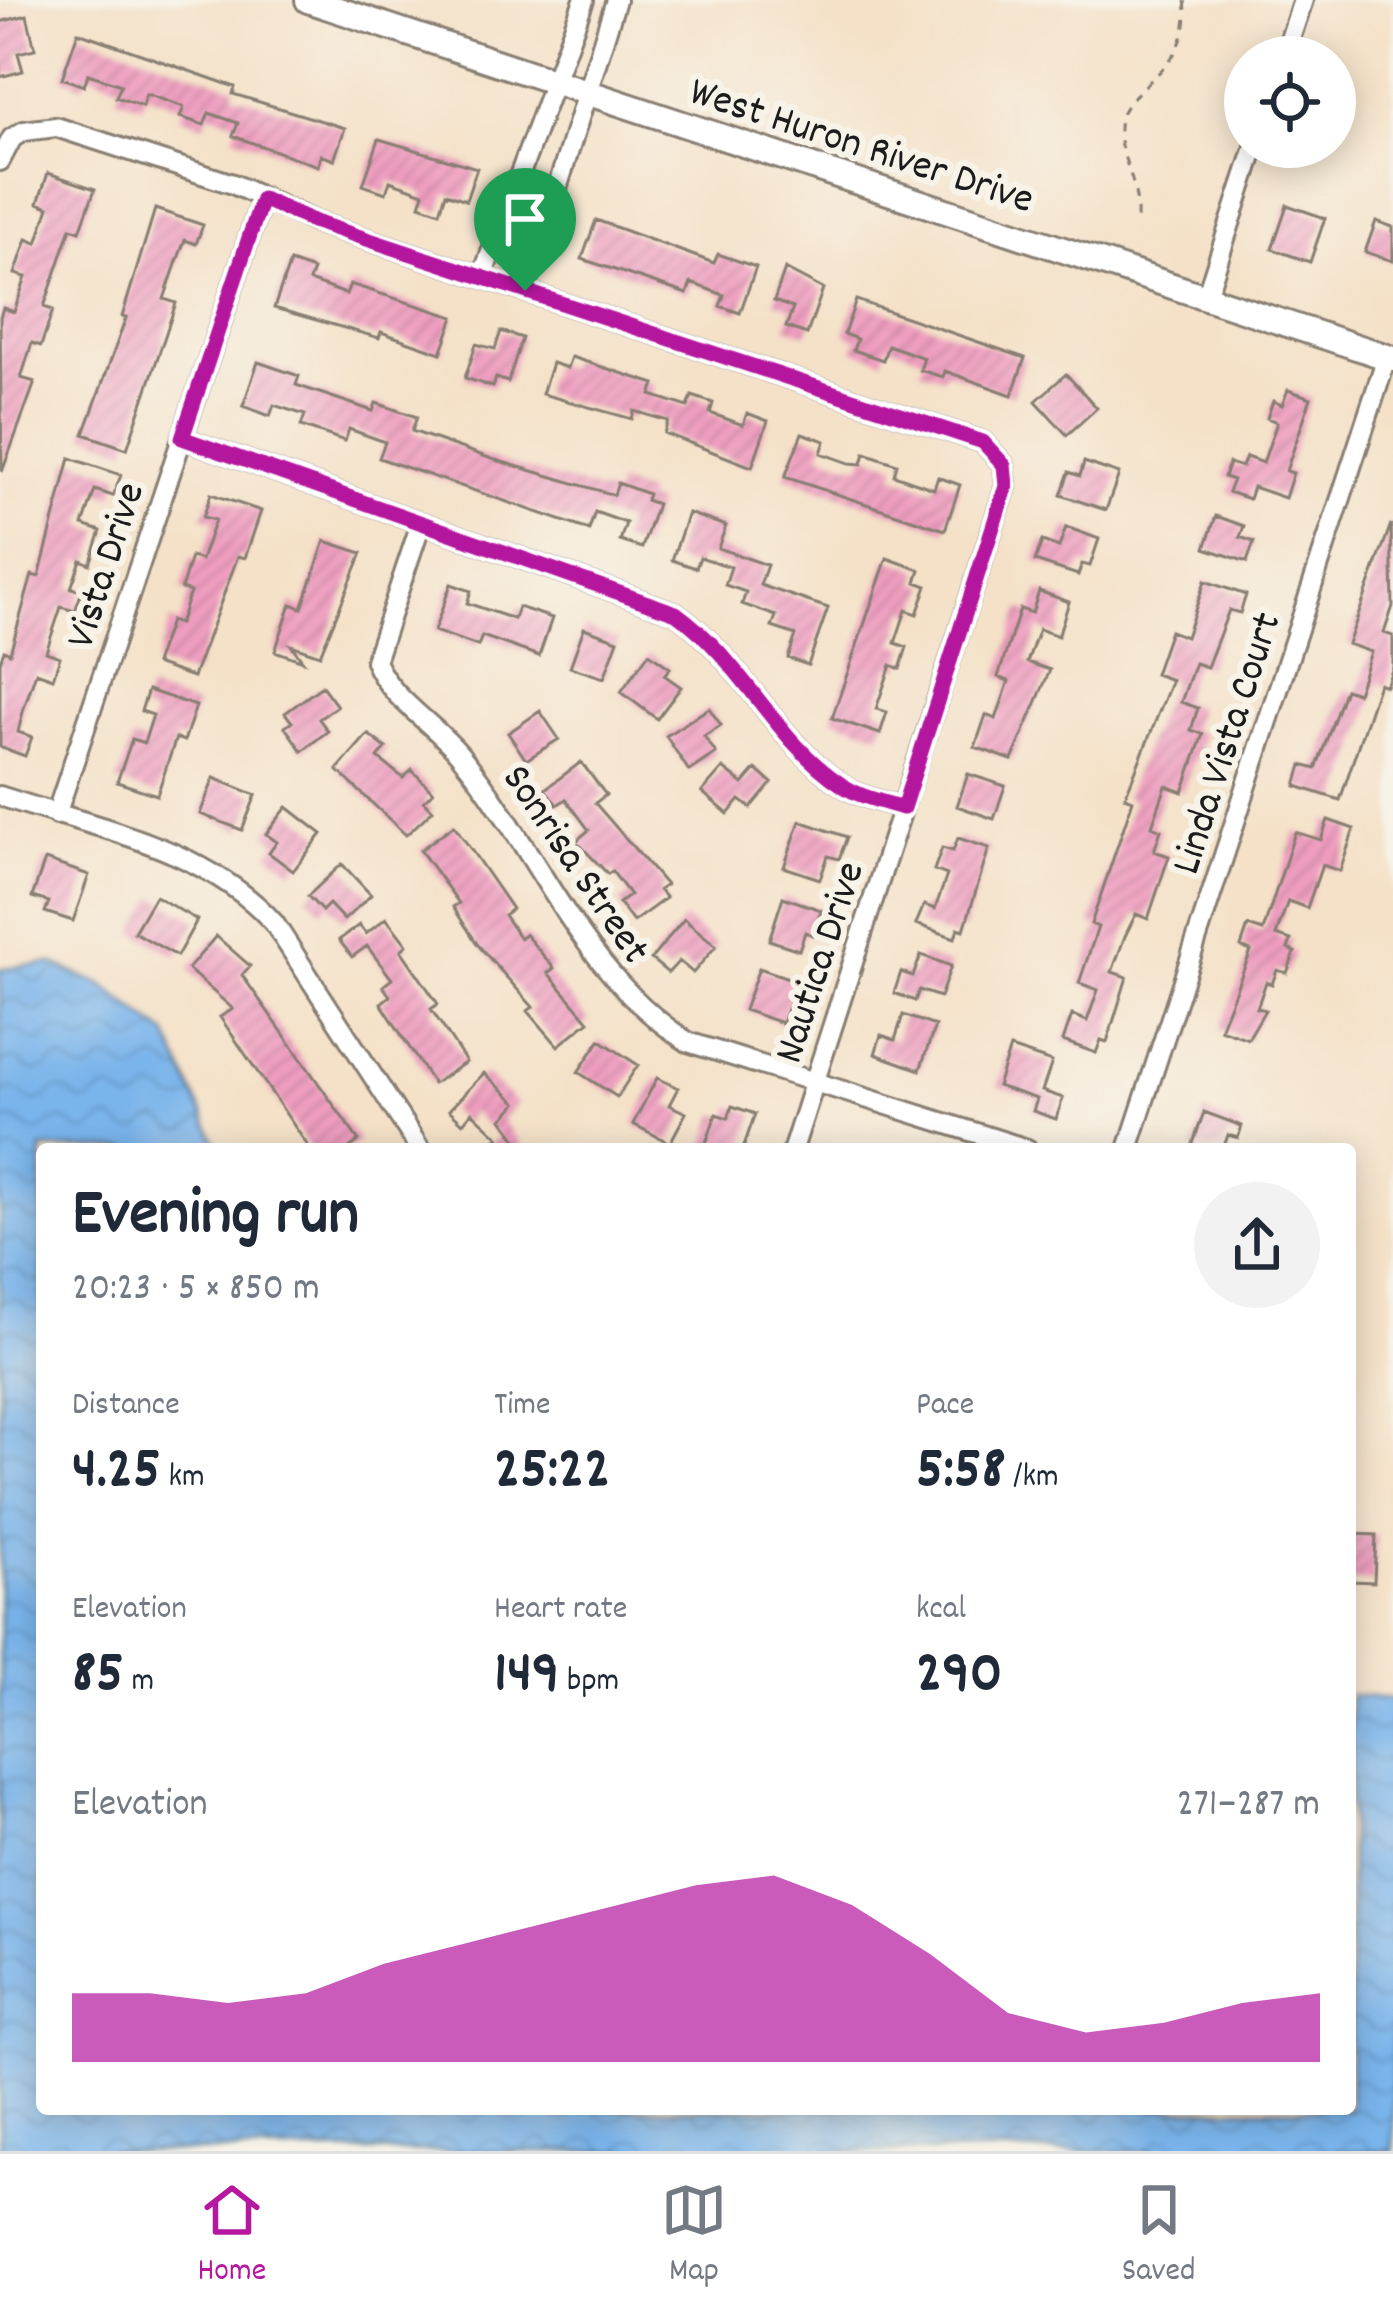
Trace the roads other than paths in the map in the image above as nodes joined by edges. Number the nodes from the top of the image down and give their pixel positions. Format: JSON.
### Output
{"nodes":[{"id":1,"x":308,"y":0,"type":"edge"},
{"id":2,"x":584,"y":0,"type":"edge"},
{"id":3,"x":616,"y":0,"type":"edge"},
{"id":4,"x":1303,"y":0,"type":"edge"},
{"id":5,"x":1291,"y":36,"type":"edge"},
{"id":6,"x":555,"y":81,"type":"junction"},
{"id":7,"x":590,"y":93,"type":"junction"},
{"id":8,"x":0,"y":161,"type":"edge"},
{"id":9,"x":1248,"y":168,"type":"edge"},
{"id":10,"x":262,"y":199,"type":"junction"},
{"id":11,"x":482,"y":277,"type":"junction"},
{"id":12,"x":525,"y":291,"type":"junction"},
{"id":13,"x":1206,"y":297,"type":"junction"},
{"id":14,"x":1390,"y":358,"type":"edge"},
{"id":15,"x":182,"y":438,"type":"junction"},
{"id":16,"x":420,"y":526,"type":"junction"},
{"id":17,"x":0,"y":796,"type":"edge"},
{"id":18,"x":903,"y":808,"type":"junction"},
{"id":19,"x":56,"y":815,"type":"junction"},
{"id":20,"x":814,"y":1084,"type":"junction"},
{"id":21,"x":416,"y":1143,"type":"edge"},
{"id":22,"x":795,"y":1143,"type":"edge"},
{"id":23,"x":1007,"y":1143,"type":"edge"},
{"id":24,"x":1130,"y":1143,"type":"edge"}],
"edges":[{"from":1,"to":6,"type":"main road","name":"West Huron River Drive"},
{"from":2,"to":6,"type":"street"},
{"from":3,"to":7,"type":"street"},
{"from":4,"to":5,"type":"street"},
{"from":6,"to":7,"type":"main road","name":"West Huron River Drive"},
{"from":6,"to":11,"type":"street"},
{"from":7,"to":12,"type":"street"},
{"from":7,"to":13,"type":"main road","name":"West Huron River Drive"},
{"from":8,"to":10,"type":"street"},
{"from":9,"to":13,"type":"street"},
{"from":10,"to":11,"type":"street"},
{"from":10,"to":15,"type":"street","name":"Vista Drive"},
{"from":11,"to":12,"type":"street"},
{"from":12,"to":18,"type":"street","name":"Nautica Drive"},
{"from":13,"to":14,"type":"main road","name":"West Huron River Drive"},
{"from":14,"to":24,"type":"street","name":"Linda Vista Court"},
{"from":15,"to":16,"type":"street"},
{"from":15,"to":19,"type":"street","name":"Vista Drive"},
{"from":16,"to":18,"type":"street"},
{"from":16,"to":20,"type":"street","name":"Sonrisa Street"},
{"from":17,"to":19,"type":"street"},
{"from":18,"to":20,"type":"street","name":"Nautica Drive"},
{"from":19,"to":21,"type":"street"},
{"from":20,"to":22,"type":"street","name":"Nautica Drive"},
{"from":20,"to":23,"type":"street","name":"Sonrisa Street"}]}
